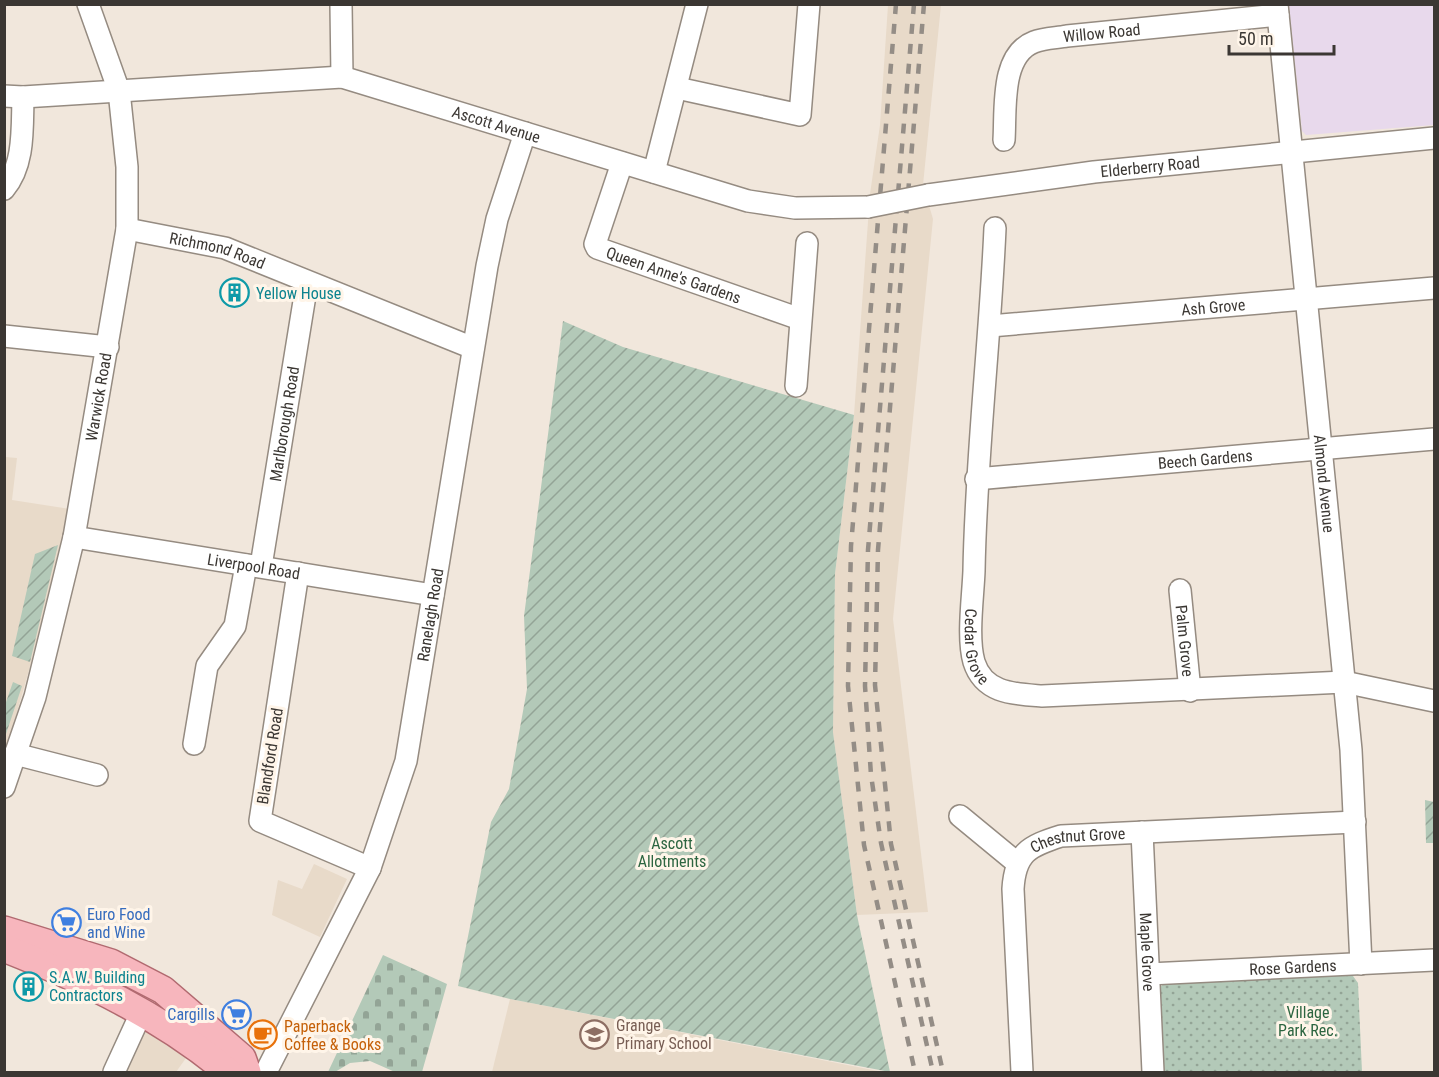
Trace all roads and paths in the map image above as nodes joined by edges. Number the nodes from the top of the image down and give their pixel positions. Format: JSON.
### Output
{"nodes":[{"id":1,"x":88,"y":4,"type":"edge"},
{"id":2,"x":340,"y":4,"type":"edge"},
{"id":3,"x":697,"y":4,"type":"edge"},
{"id":4,"x":808,"y":4,"type":"edge"},
{"id":5,"x":1278,"y":10,"type":"edge"},
{"id":6,"x":342,"y":77,"type":"junction"},
{"id":7,"x":677,"y":88,"type":"junction"},
{"id":8,"x":119,"y":91,"type":"junction"},
{"id":9,"x":14,"y":97,"type":"edge"},
{"id":10,"x":525,"y":133,"type":"junction"},
{"id":11,"x":1434,"y":138,"type":"edge"},
{"id":12,"x":1004,"y":140,"type":"dead end"},
{"id":13,"x":1292,"y":153,"type":"junction"},
{"id":14,"x":622,"y":163,"type":"junction"},
{"id":15,"x":654,"y":172,"type":"junction"},
{"id":16,"x":4,"y":189,"type":"edge"},
{"id":17,"x":868,"y":207,"type":"joint"},
{"id":18,"x":995,"y":228,"type":"dead end"},
{"id":19,"x":127,"y":229,"type":"junction"},
{"id":20,"x":807,"y":243,"type":"dead end"},
{"id":21,"x":307,"y":283,"type":"junction"},
{"id":22,"x":1434,"y":288,"type":"edge"},
{"id":23,"x":1308,"y":300,"type":"junction"},
{"id":24,"x":800,"y":319,"type":"junction"},
{"id":25,"x":990,"y":326,"type":"junction"},
{"id":26,"x":4,"y":336,"type":"edge"},
{"id":27,"x":108,"y":347,"type":"junction"},
{"id":28,"x":473,"y":348,"type":"junction"},
{"id":29,"x":796,"y":386,"type":"dead end"},
{"id":30,"x":1434,"y":439,"type":"edge"},
{"id":31,"x":1322,"y":448,"type":"junction"},
{"id":32,"x":976,"y":480,"type":"junction"},
{"id":33,"x":74,"y":537,"type":"junction"},
{"id":34,"x":253,"y":565,"type":"junction"},
{"id":35,"x":298,"y":573,"type":"junction"},
{"id":36,"x":1180,"y":590,"type":"dead end"},
{"id":37,"x":433,"y":595,"type":"junction"},
{"id":38,"x":1344,"y":682,"type":"junction"},
{"id":39,"x":1190,"y":691,"type":"junction"},
{"id":40,"x":1434,"y":701,"type":"edge"},
{"id":41,"x":194,"y":744,"type":"dead end"},
{"id":42,"x":15,"y":754,"type":"junction"},
{"id":43,"x":97,"y":775,"type":"dead end"},
{"id":44,"x":4,"y":787,"type":"edge"},
{"id":45,"x":960,"y":816,"type":"dead end"},
{"id":46,"x":1355,"y":822,"type":"junction"},
{"id":47,"x":1142,"y":832,"type":"junction"},
{"id":48,"x":1017,"y":863,"type":"junction"},
{"id":49,"x":370,"y":868,"type":"junction"},
{"id":50,"x":4,"y":930,"type":"edge"},
{"id":51,"x":4,"y":948,"type":"edge"},
{"id":52,"x":1434,"y":960,"type":"edge"},
{"id":53,"x":1361,"y":964,"type":"junction"},
{"id":54,"x":1149,"y":974,"type":"junction"},
{"id":55,"x":142,"y":1011,"type":"junction"},
{"id":56,"x":215,"y":1068,"type":"edge"},
{"id":57,"x":114,"y":1072,"type":"edge"},
{"id":58,"x":247,"y":1072,"type":"edge"},
{"id":59,"x":266,"y":1072,"type":"edge"},
{"id":60,"x":1022,"y":1072,"type":"edge"},
{"id":61,"x":1153,"y":1072,"type":"edge"}],
"edges":[{"from":1,"to":8,"type":"street","name":"Warwick Road"},
{"from":2,"to":6,"type":"street"},
{"from":3,"to":7,"type":"street"},
{"from":4,"to":7,"type":"street"},
{"from":5,"to":12,"type":"street","name":"Willow Road"},
{"from":5,"to":13,"type":"street","name":"Almond Avenue"},
{"from":6,"to":8,"type":"street","name":"Ascott Avenue"},
{"from":6,"to":10,"type":"street","name":"Ascott Avenue"},
{"from":7,"to":15,"type":"street"},
{"from":8,"to":9,"type":"street","name":"Ascott Avenue"},
{"from":8,"to":19,"type":"street","name":"Warwick Road"},
{"from":9,"to":16,"type":"street"},
{"from":10,"to":14,"type":"street","name":"Ascott Avenue"},
{"from":10,"to":28,"type":"street","name":"Ranelagh Road"},
{"from":11,"to":13,"type":"street","name":"Elderberry Road"},
{"from":13,"to":17,"type":"street","name":"Elderberry Road","bridge":true},
{"from":13,"to":23,"type":"street","name":"Almond Avenue"},
{"from":14,"to":15,"type":"street","name":"Ascott Avenue"},
{"from":14,"to":24,"type":"street","name":"Queen Anne's Gardens"},
{"from":15,"to":17,"type":"street","name":"Ascott Avenue"},
{"from":18,"to":25,"type":"street","name":"Cedar Grove"},
{"from":19,"to":21,"type":"street","name":"Richmond Road"},
{"from":19,"to":27,"type":"street","name":"Warwick Road"},
{"from":20,"to":24,"type":"street"},
{"from":21,"to":28,"type":"street","name":"Richmond Road"},
{"from":21,"to":34,"type":"street","name":"Marlborough Road"},
{"from":22,"to":23,"type":"street","name":"Ash Grove"},
{"from":23,"to":25,"type":"street","name":"Ash Grove"},
{"from":23,"to":31,"type":"street","name":"Almond Avenue"},
{"from":24,"to":29,"type":"street"},
{"from":25,"to":32,"type":"street","name":"Cedar Grove"},
{"from":26,"to":27,"type":"street"},
{"from":27,"to":33,"type":"street","name":"Warwick Road"},
{"from":28,"to":37,"type":"street","name":"Ranelagh Road"},
{"from":30,"to":31,"type":"street","name":"Beech Gardens"},
{"from":31,"to":32,"type":"street","name":"Beech Gardens"},
{"from":31,"to":38,"type":"street","name":"Almond Avenue"},
{"from":32,"to":39,"type":"street","name":"Cedar Grove"},
{"from":33,"to":34,"type":"street","name":"Liverpool Road"},
{"from":33,"to":42,"type":"street","name":"Warwick Road"},
{"from":34,"to":35,"type":"street","name":"Liverpool Road"},
{"from":34,"to":41,"type":"street","name":"Marlborough Road"},
{"from":35,"to":37,"type":"street","name":"Liverpool Road"},
{"from":35,"to":49,"type":"street","name":"Blandford Road"},
{"from":36,"to":39,"type":"street","name":"Palm Grove"},
{"from":37,"to":49,"type":"street","name":"Ranelagh Road"},
{"from":38,"to":39,"type":"street","name":"Cedar Grove"},
{"from":38,"to":40,"type":"street","name":"Cedar Grove"},
{"from":38,"to":46,"type":"street","name":"Almond Avenue"},
{"from":42,"to":43,"type":"street"},
{"from":42,"to":44,"type":"street","name":"Warwick Road"},
{"from":45,"to":48,"type":"street"},
{"from":46,"to":47,"type":"street","name":"Chestnut Grove"},
{"from":46,"to":53,"type":"street","name":"Almond Avenue"},
{"from":47,"to":48,"type":"street","name":"Chestnut Grove"},
{"from":47,"to":54,"type":"street","name":"Maple Grove"},
{"from":48,"to":60,"type":"street","name":"Chestnut Grove"},
{"from":49,"to":59,"type":"street","name":"Ranelagh Road"},
{"from":50,"to":58,"type":"main road"},
{"from":51,"to":55,"type":"main road"},
{"from":52,"to":53,"type":"street","name":"Rose Gardens"},
{"from":53,"to":54,"type":"street","name":"Rose Gardens"},
{"from":54,"to":61,"type":"street","name":"Maple Grove"},
{"from":55,"to":56,"type":"main road"},
{"from":55,"to":57,"type":"street"}]}
